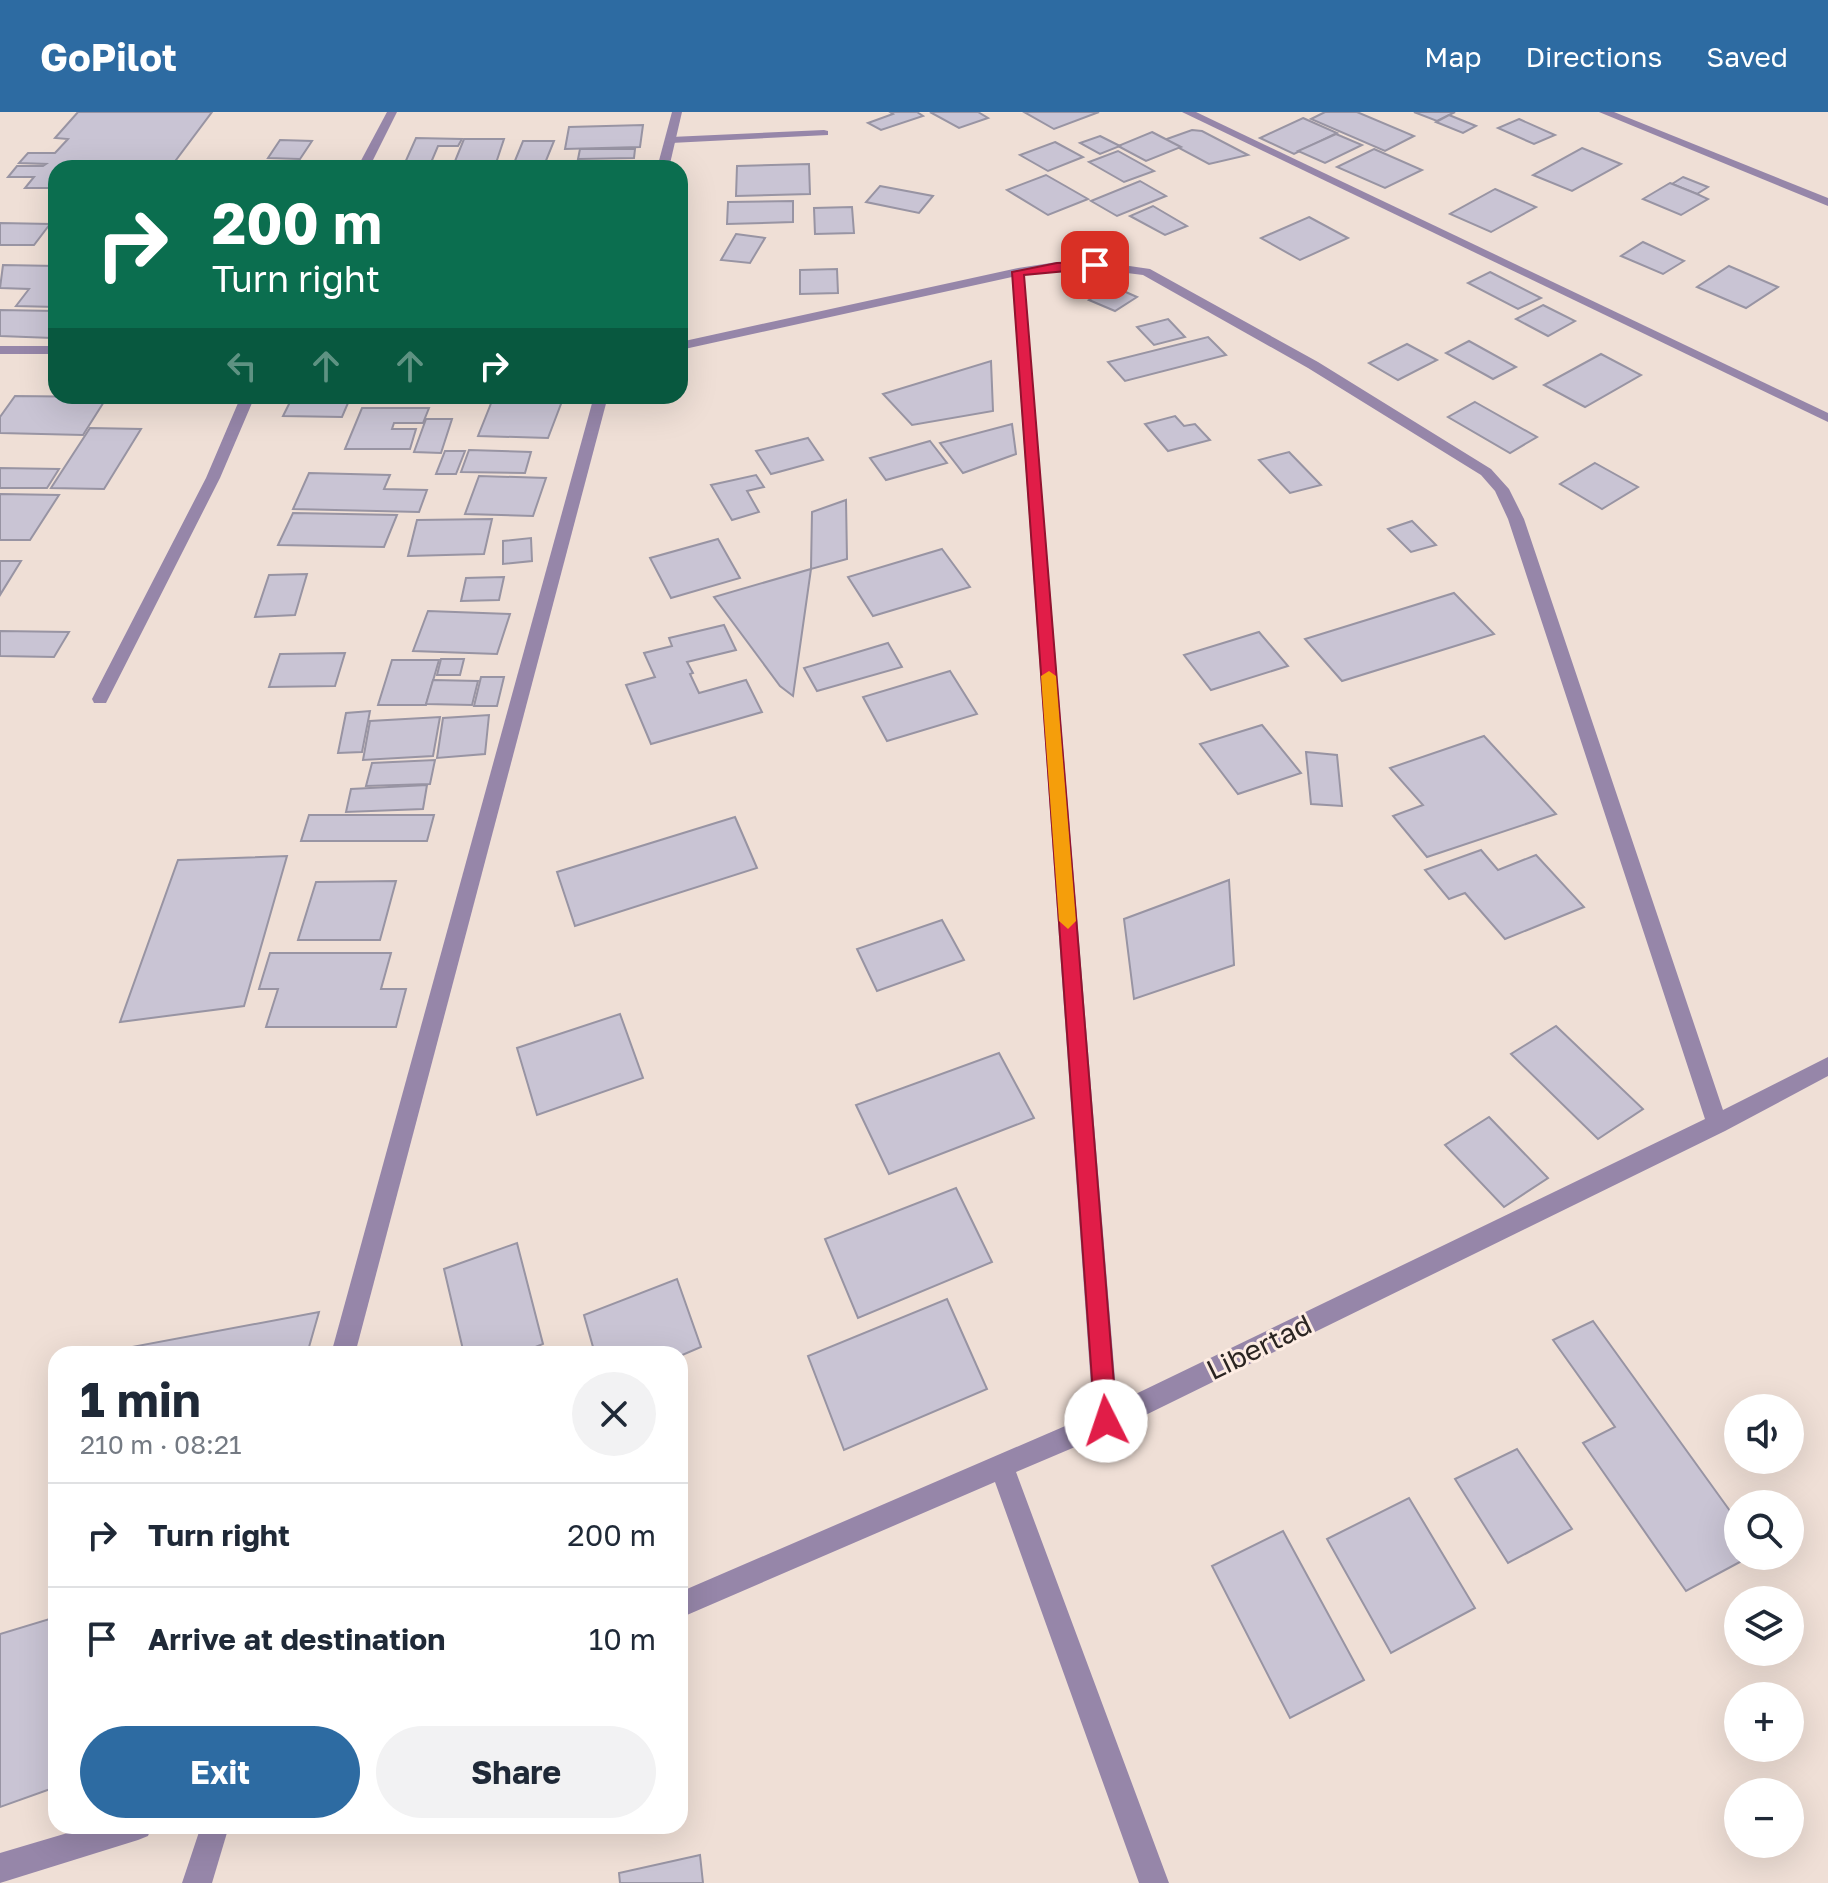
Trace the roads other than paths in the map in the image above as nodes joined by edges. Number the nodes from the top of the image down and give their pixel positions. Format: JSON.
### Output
{"nodes":[{"id":1,"x":392,"y":112,"type":"edge"},
{"id":2,"x":677,"y":112,"type":"edge"},
{"id":3,"x":1187,"y":112,"type":"edge"},
{"id":4,"x":1227,"y":112,"type":"edge"},
{"id":5,"x":1604,"y":112,"type":"edge"},
{"id":6,"x":1206,"y":121,"type":"junction"},
{"id":7,"x":824,"y":133,"type":"dead end"},
{"id":8,"x":671,"y":140,"type":"junction"},
{"id":9,"x":367,"y":160,"type":"edge"},
{"id":10,"x":665,"y":160,"type":"edge"},
{"id":11,"x":1828,"y":202,"type":"edge"},
{"id":12,"x":1018,"y":272,"type":"junction"},
{"id":13,"x":688,"y":344,"type":"edge"},
{"id":14,"x":0,"y":350,"type":"edge"},
{"id":15,"x":48,"y":350,"type":"edge"},
{"id":16,"x":245,"y":404,"type":"edge"},
{"id":17,"x":599,"y":404,"type":"edge"},
{"id":18,"x":1828,"y":418,"type":"edge"},
{"id":19,"x":100,"y":699,"type":"dead end"},
{"id":20,"x":1828,"y":1066,"type":"edge"},
{"id":21,"x":1717,"y":1124,"type":"junction"},
{"id":22,"x":345,"y":1346,"type":"edge"},
{"id":23,"x":1106,"y":1421,"type":"junction"},
{"id":24,"x":1002,"y":1467,"type":"junction"},
{"id":25,"x":688,"y":1602,"type":"edge"},
{"id":26,"x":112,"y":1834,"type":"edge"},
{"id":27,"x":212,"y":1834,"type":"edge"},
{"id":28,"x":0,"y":1868,"type":"edge"},
{"id":29,"x":197,"y":1883,"type":"edge"},
{"id":30,"x":1154,"y":1883,"type":"edge"}],
"edges":[{"from":1,"to":9,"type":"street"},
{"from":2,"to":8,"type":"street"},
{"from":3,"to":6,"type":"street"},
{"from":4,"to":6,"type":"street"},
{"from":5,"to":11,"type":"street"},
{"from":6,"to":18,"type":"street"},
{"from":7,"to":8,"type":"street"},
{"from":8,"to":10,"type":"street"},
{"from":12,"to":13,"type":"street"},
{"from":12,"to":21,"type":"street"},
{"from":12,"to":23,"type":"street"},
{"from":14,"to":15,"type":"street"},
{"from":16,"to":19,"type":"street"},
{"from":17,"to":22,"type":"street"},
{"from":20,"to":21,"type":"street","name":"Libertad"},
{"from":21,"to":23,"type":"street","name":"Libertad"},
{"from":23,"to":24,"type":"street","name":"Libertad"},
{"from":24,"to":25,"type":"street","name":"Libertad"},
{"from":24,"to":30,"type":"street"},
{"from":26,"to":28,"type":"street"},
{"from":27,"to":29,"type":"street"}]}
